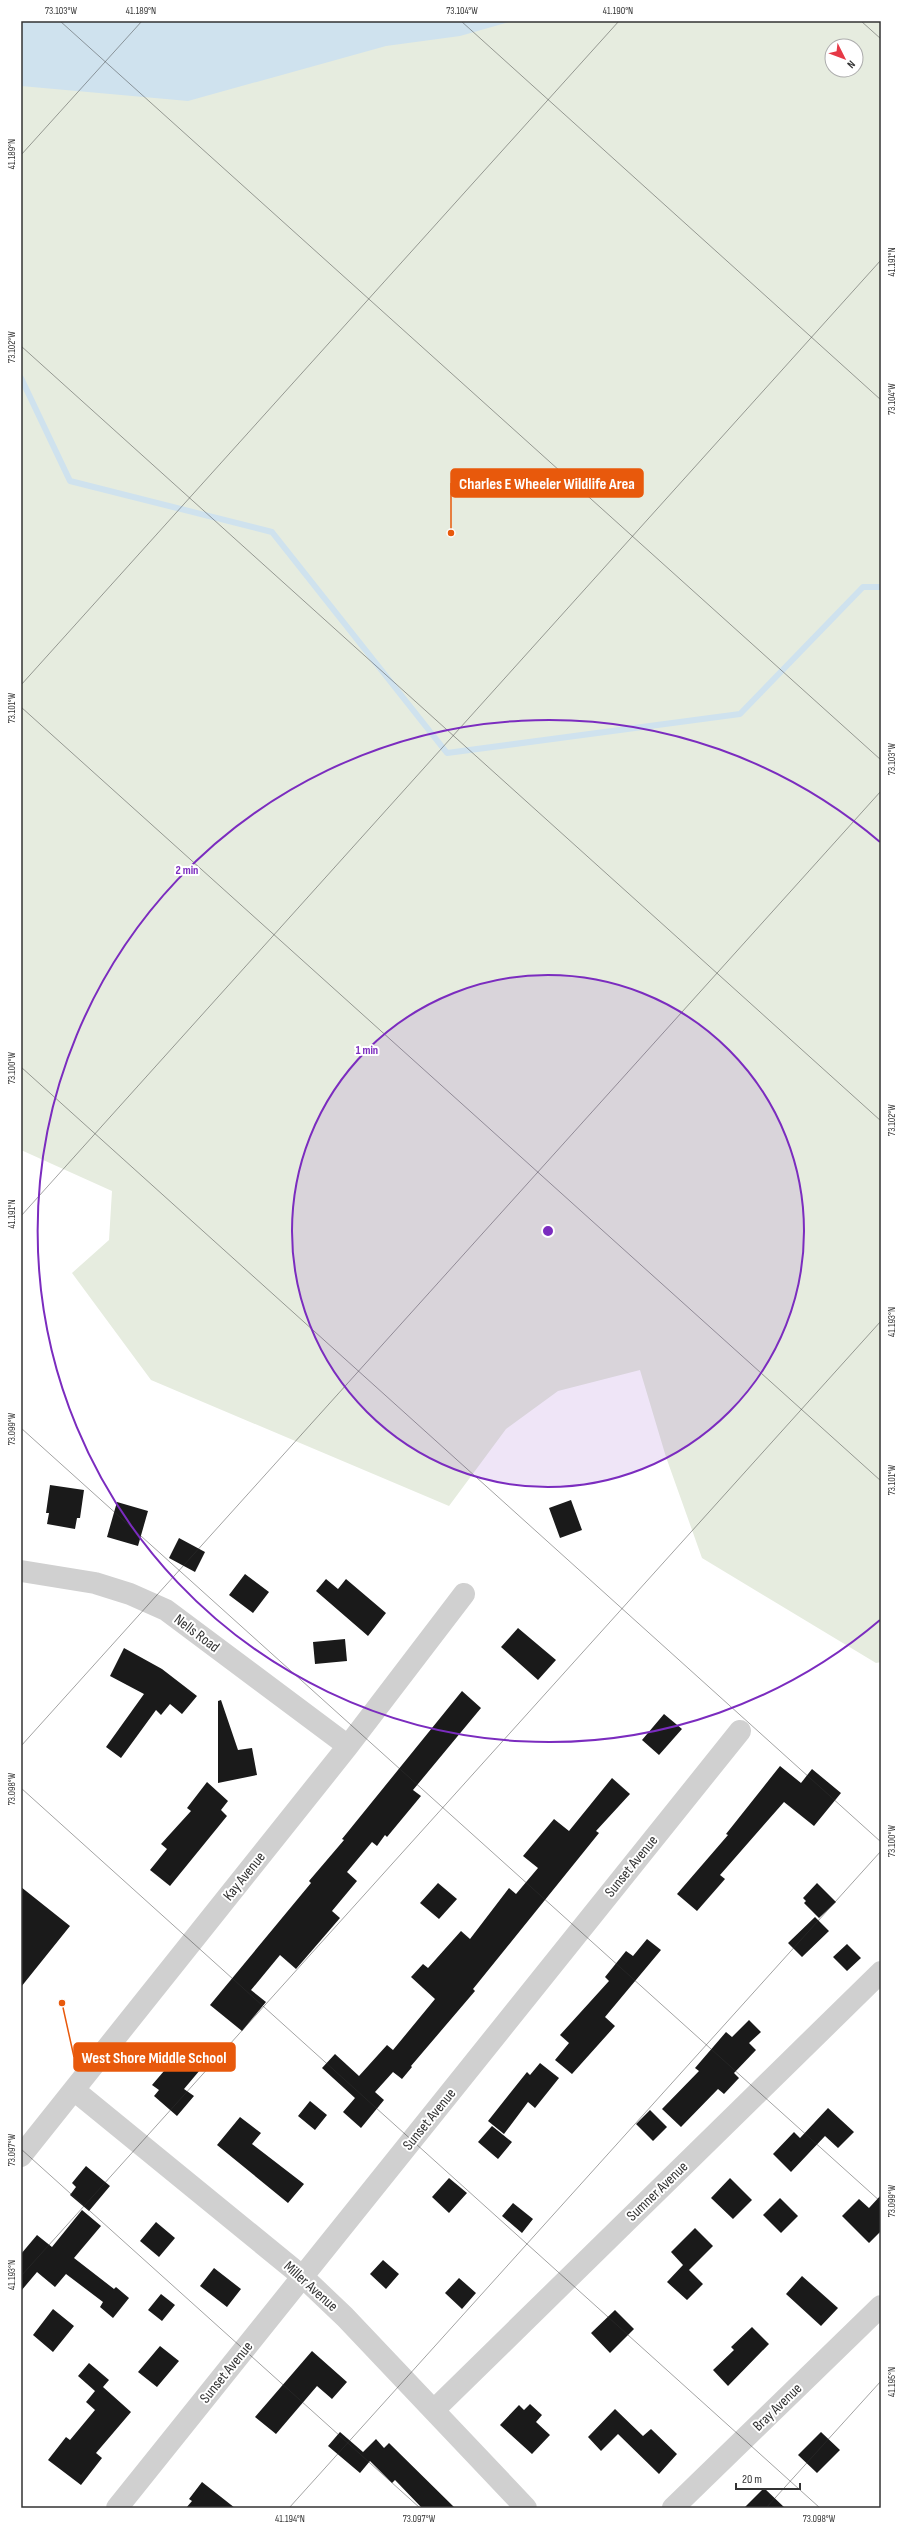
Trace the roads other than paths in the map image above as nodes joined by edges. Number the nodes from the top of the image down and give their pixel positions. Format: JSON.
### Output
{"nodes":[{"id":1,"x":21,"y":1571,"type":"edge"},
{"id":2,"x":464,"y":1594,"type":"dead end"},
{"id":3,"x":740,"y":1731,"type":"dead end"},
{"id":4,"x":348,"y":1746,"type":"junction"},
{"id":5,"x":881,"y":1972,"type":"edge"},
{"id":6,"x":74,"y":2090,"type":"junction"},
{"id":7,"x":21,"y":2156,"type":"edge"},
{"id":8,"x":303,"y":2277,"type":"junction"},
{"id":9,"x":881,"y":2306,"type":"edge"},
{"id":10,"x":434,"y":2410,"type":"junction"},
{"id":11,"x":117,"y":2508,"type":"edge"},
{"id":12,"x":526,"y":2508,"type":"edge"},
{"id":13,"x":672,"y":2508,"type":"edge"}],
"edges":[{"from":1,"to":4,"type":"street","name":"Nells Road"},
{"from":2,"to":4,"type":"street","name":"Kay Avenue"},
{"from":3,"to":8,"type":"street","name":"Sunset Avenue"},
{"from":4,"to":6,"type":"street","name":"Kay Avenue"},
{"from":5,"to":10,"type":"street","name":"Sumner Avenue"},
{"from":6,"to":7,"type":"street","name":"Kay Avenue"},
{"from":6,"to":8,"type":"street","name":"Miller Avenue"},
{"from":8,"to":10,"type":"street","name":"Miller Avenue"},
{"from":8,"to":11,"type":"street","name":"Sunset Avenue"},
{"from":9,"to":13,"type":"street","name":"Bray Avenue"},
{"from":10,"to":12,"type":"street","name":"Miller Avenue"}]}
